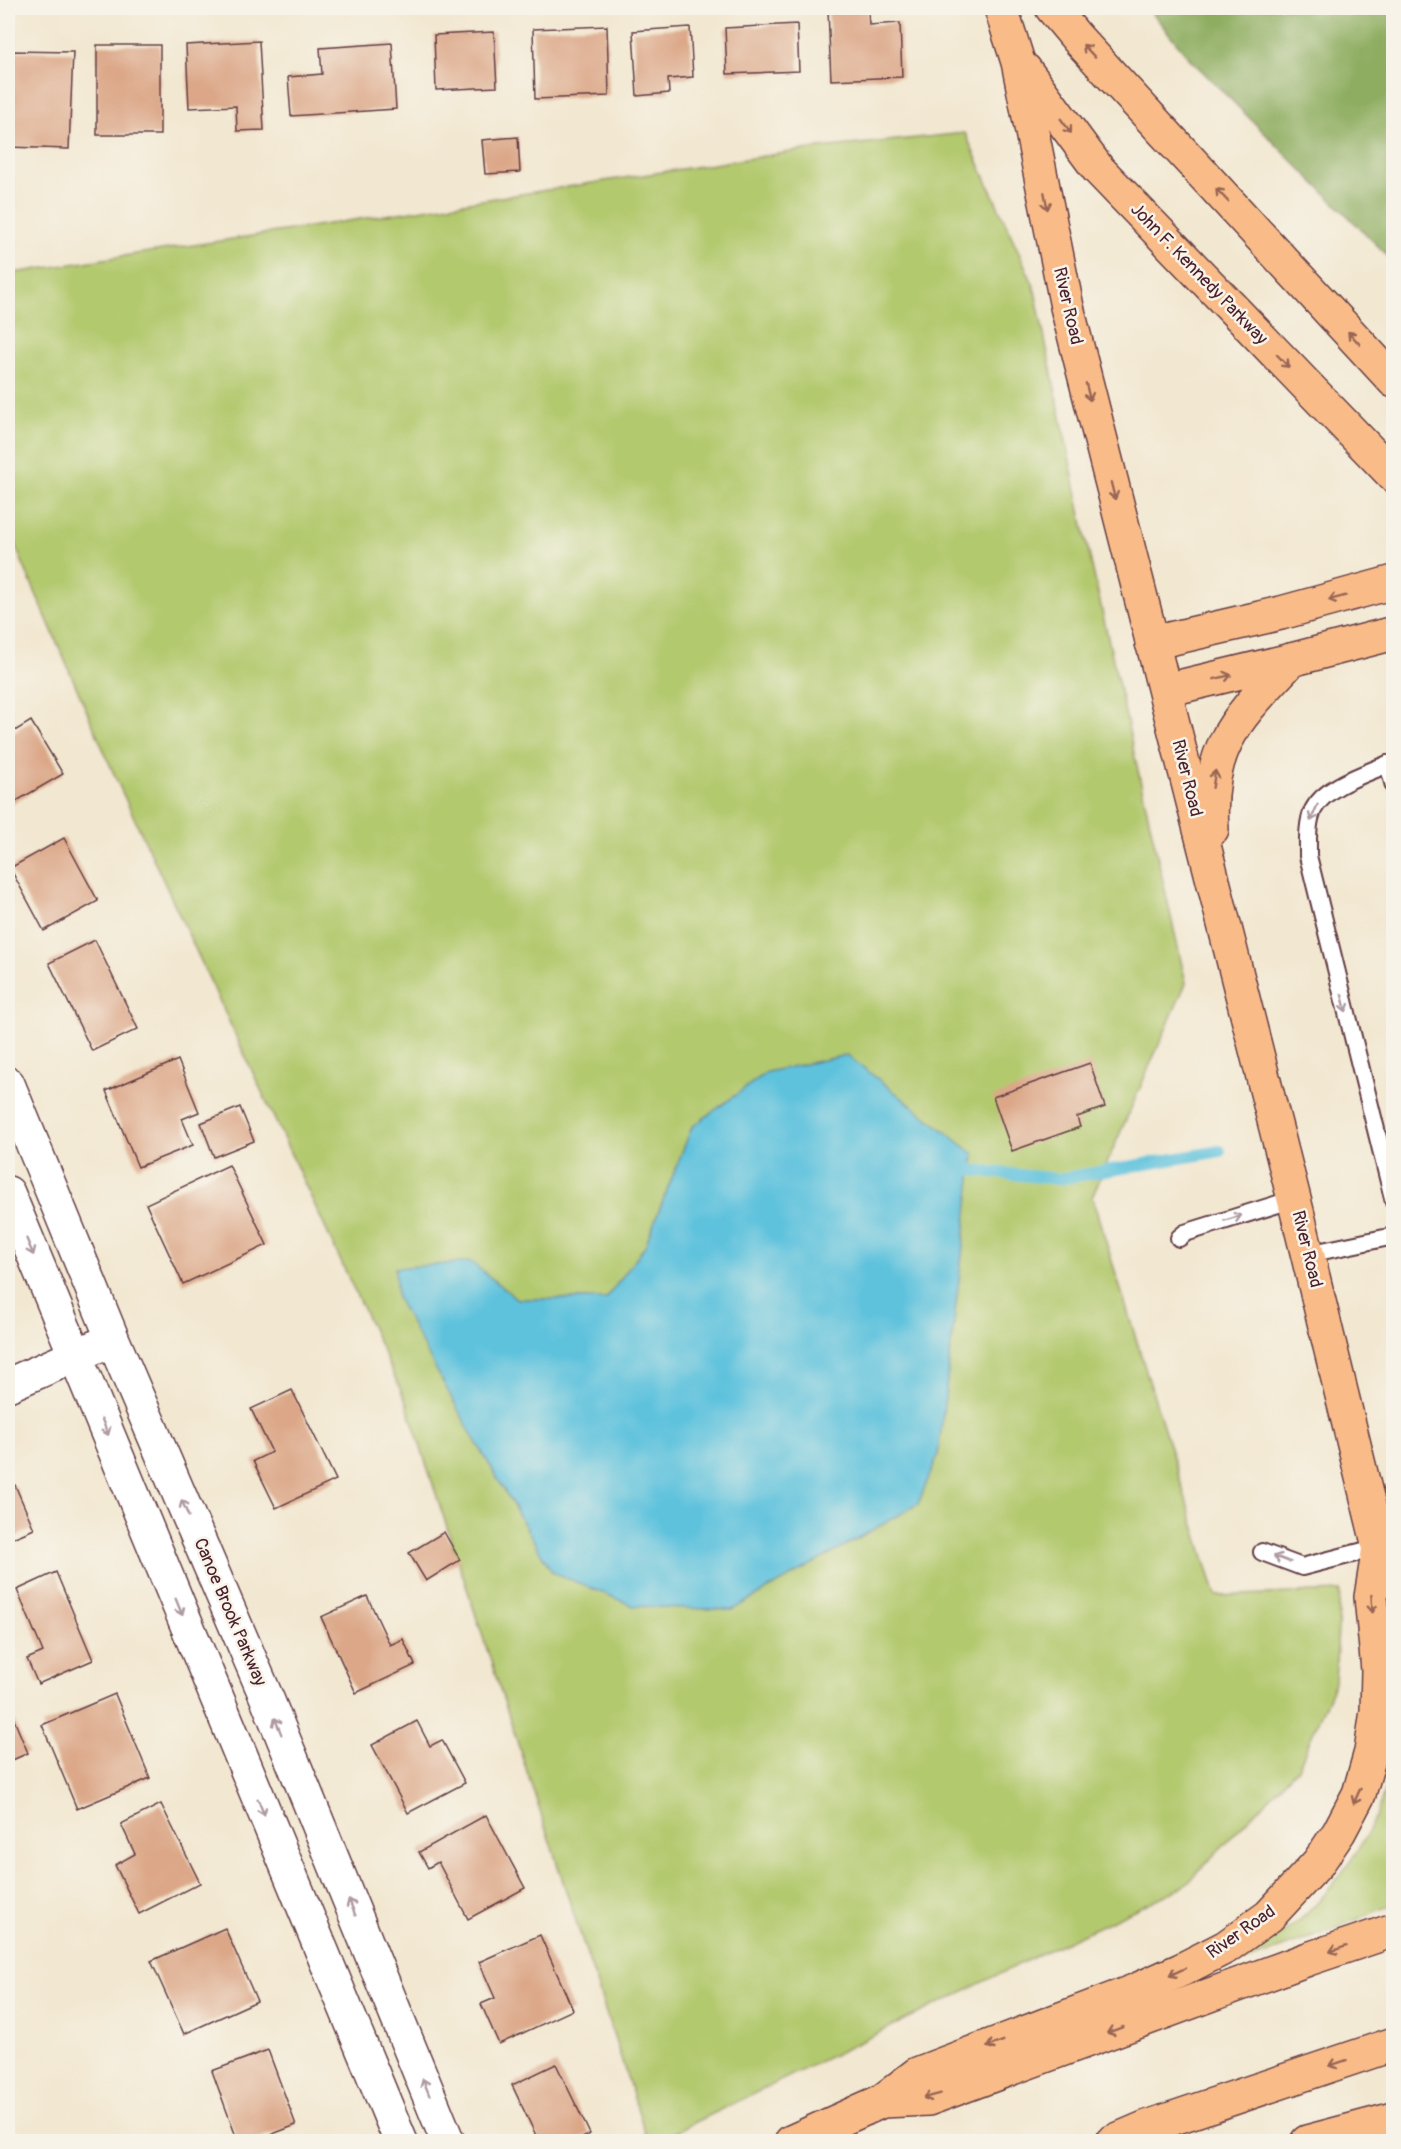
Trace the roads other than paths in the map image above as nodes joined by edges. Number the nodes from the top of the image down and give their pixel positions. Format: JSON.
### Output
{"nodes":[{"id":1,"x":1001,"y":8,"type":"edge"},
{"id":2,"x":1052,"y":8,"type":"edge"},
{"id":3,"x":1018,"y":62,"type":"junction"},
{"id":4,"x":1394,"y":381,"type":"edge"},
{"id":5,"x":1394,"y":476,"type":"edge"},
{"id":6,"x":1394,"y":582,"type":"edge"},
{"id":7,"x":1394,"y":633,"type":"edge"},
{"id":8,"x":1152,"y":643,"type":"junction"},
{"id":9,"x":1291,"y":660,"type":"junction"},
{"id":10,"x":1166,"y":690,"type":"junction"},
{"id":11,"x":1391,"y":764,"type":"edge"},
{"id":12,"x":1394,"y":786,"type":"edge"},
{"id":13,"x":1217,"y":900,"type":"junction"},
{"id":14,"x":8,"y":1084,"type":"edge"},
{"id":15,"x":8,"y":1193,"type":"edge"},
{"id":16,"x":1294,"y":1199,"type":"junction"},
{"id":17,"x":1394,"y":1202,"type":"edge"},
{"id":18,"x":1394,"y":1236,"type":"edge"},
{"id":19,"x":1179,"y":1238,"type":"dead end"},
{"id":20,"x":1308,"y":1254,"type":"junction"},
{"id":21,"x":113,"y":1340,"type":"junction"},
{"id":22,"x":75,"y":1356,"type":"junction"},
{"id":23,"x":8,"y":1384,"type":"edge"},
{"id":24,"x":1262,"y":1552,"type":"dead end"},
{"id":25,"x":1386,"y":1555,"type":"edge"},
{"id":26,"x":1394,"y":1930,"type":"edge"},
{"id":27,"x":1394,"y":2044,"type":"edge"},
{"id":28,"x":882,"y":2101,"type":"junction"},
{"id":29,"x":1394,"y":2119,"type":"edge"},
{"id":30,"x":401,"y":2142,"type":"edge"},
{"id":31,"x":448,"y":2142,"type":"edge"},
{"id":32,"x":791,"y":2142,"type":"edge"},
{"id":33,"x":1112,"y":2142,"type":"edge"},
{"id":34,"x":1307,"y":2142,"type":"edge"}],
"edges":[{"from":1,"to":3,"type":"main road","name":"River Road"},
{"from":4,"to":2,"type":"main road","one_way":true},
{"from":3,"to":5,"type":"main road","name":"John F. Kennedy Parkway","one_way":true},
{"from":3,"to":8,"type":"main road","name":"River Road","one_way":true},
{"from":6,"to":8,"type":"main road","one_way":true},
{"from":7,"to":9,"type":"main road"},
{"from":8,"to":10,"type":"main road","name":"River Road"},
{"from":10,"to":9,"type":"main road","one_way":true},
{"from":13,"to":9,"type":"main road","one_way":true},
{"from":10,"to":13,"type":"main road","name":"River Road"},
{"from":11,"to":12,"type":"lane"},
{"from":11,"to":17,"type":"lane","one_way":true},
{"from":13,"to":16,"type":"main road","name":"River Road"},
{"from":14,"to":21,"type":"street","name":"Canoe Brook Parkway"},
{"from":15,"to":22,"type":"street","one_way":true},
{"from":19,"to":16,"type":"lane","one_way":true},
{"from":16,"to":20,"type":"main road","name":"River Road"},
{"from":18,"to":20,"type":"lane"},
{"from":20,"to":25,"type":"main road","name":"River Road"},
{"from":21,"to":22,"type":"street"},
{"from":31,"to":21,"type":"street","name":"Canoe Brook Parkway","one_way":true},
{"from":22,"to":23,"type":"street"},
{"from":22,"to":30,"type":"street","one_way":true},
{"from":25,"to":24,"type":"lane","one_way":true},
{"from":25,"to":28,"type":"main road","name":"River Road","one_way":true},
{"from":26,"to":28,"type":"main road","one_way":true},
{"from":27,"to":33,"type":"main road","one_way":true},
{"from":28,"to":32,"type":"main road"},
{"from":29,"to":34,"type":"main road"}]}
